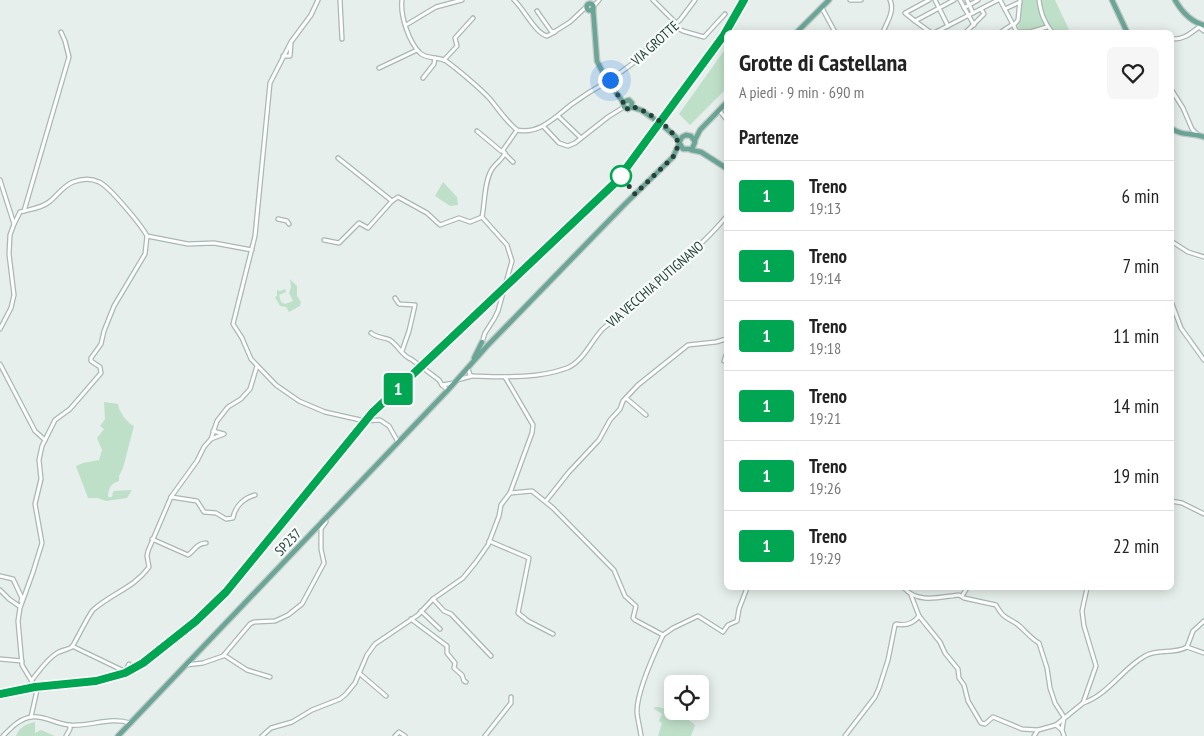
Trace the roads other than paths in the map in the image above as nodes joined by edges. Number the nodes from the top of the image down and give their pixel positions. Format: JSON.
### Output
{"nodes":[{"id":1,"x":318,"y":0,"type":"edge"},
{"id":2,"x":340,"y":0,"type":"edge"},
{"id":3,"x":402,"y":0,"type":"edge"},
{"id":4,"x":462,"y":0,"type":"edge"},
{"id":5,"x":514,"y":0,"type":"edge"},
{"id":6,"x":599,"y":0,"type":"edge"},
{"id":7,"x":653,"y":0,"type":"edge"},
{"id":8,"x":695,"y":0,"type":"edge"},
{"id":9,"x":829,"y":0,"type":"edge"},
{"id":10,"x":850,"y":0,"type":"edge"},
{"id":11,"x":861,"y":0,"type":"edge"},
{"id":12,"x":891,"y":0,"type":"edge"},
{"id":13,"x":929,"y":0,"type":"edge"},
{"id":14,"x":935,"y":0,"type":"edge"},
{"id":15,"x":954,"y":0,"type":"edge"},
{"id":16,"x":960,"y":0,"type":"edge"},
{"id":17,"x":967,"y":0,"type":"edge"},
{"id":18,"x":979,"y":0,"type":"edge"},
{"id":19,"x":999,"y":0,"type":"edge"},
{"id":20,"x":1038,"y":0,"type":"edge"},
{"id":21,"x":1112,"y":0,"type":"edge"},
{"id":22,"x":1175,"y":0,"type":"edge"},
{"id":23,"x":1020,"y":1,"type":"edge"},
{"id":24,"x":589,"y":5,"type":"edge"},
{"id":25,"x":969,"y":5,"type":"junction"},
{"id":26,"x":822,"y":8,"type":"junction"},
{"id":27,"x":939,"y":8,"type":"junction"},
{"id":28,"x":964,"y":8,"type":"junction"},
{"id":29,"x":982,"y":8,"type":"junction"},
{"id":30,"x":1005,"y":9,"type":"junction"},
{"id":31,"x":537,"y":11,"type":"dead end"},
{"id":32,"x":973,"y":13,"type":"junction"},
{"id":33,"x":725,"y":14,"type":"dead end"},
{"id":34,"x":968,"y":16,"type":"junction"},
{"id":35,"x":473,"y":18,"type":"dead end"},
{"id":36,"x":915,"y":21,"type":"junction"},
{"id":37,"x":674,"y":24,"type":"junction"},
{"id":38,"x":974,"y":25,"type":"junction"},
{"id":39,"x":1014,"y":25,"type":"junction"},
{"id":40,"x":406,"y":26,"type":"junction"},
{"id":41,"x":948,"y":26,"type":"junction"},
{"id":42,"x":1201,"y":26,"type":"edge"},
{"id":43,"x":1046,"y":27,"type":"junction"},
{"id":44,"x":799,"y":30,"type":"edge"},
{"id":45,"x":834,"y":30,"type":"edge"},
{"id":46,"x":884,"y":30,"type":"edge"},
{"id":47,"x":927,"y":30,"type":"edge"},
{"id":48,"x":940,"y":30,"type":"edge"},
{"id":49,"x":968,"y":30,"type":"edge"},
{"id":50,"x":1004,"y":30,"type":"edge"},
{"id":51,"x":1015,"y":30,"type":"edge"},
{"id":52,"x":1036,"y":30,"type":"edge"},
{"id":53,"x":1050,"y":30,"type":"edge"},
{"id":54,"x":1126,"y":30,"type":"edge"},
{"id":55,"x":1204,"y":31,"type":"edge"},
{"id":56,"x":61,"y":32,"type":"dead end"},
{"id":57,"x":555,"y":32,"type":"junction"},
{"id":58,"x":342,"y":39,"type":"dead end"},
{"id":59,"x":1174,"y":39,"type":"edge"},
{"id":60,"x":291,"y":42,"type":"junction"},
{"id":61,"x":417,"y":50,"type":"junction"},
{"id":62,"x":283,"y":56,"type":"junction"},
{"id":63,"x":435,"y":58,"type":"junction"},
{"id":64,"x":444,"y":60,"type":"junction"},
{"id":65,"x":379,"y":68,"type":"dead end"},
{"id":66,"x":423,"y":78,"type":"dead end"},
{"id":67,"x":608,"y":81,"type":"junction"},
{"id":68,"x":1174,"y":94,"type":"edge"},
{"id":69,"x":623,"y":104,"type":"junction"},
{"id":70,"x":724,"y":105,"type":"edge"},
{"id":71,"x":631,"y":106,"type":"junction"},
{"id":72,"x":719,"y":110,"type":"junction"},
{"id":73,"x":558,"y":116,"type":"junction"},
{"id":74,"x":724,"y":116,"type":"edge"},
{"id":75,"x":543,"y":125,"type":"junction"},
{"id":76,"x":517,"y":130,"type":"junction"},
{"id":77,"x":700,"y":130,"type":"junction"},
{"id":78,"x":1174,"y":130,"type":"edge"},
{"id":79,"x":477,"y":131,"type":"dead end"},
{"id":80,"x":672,"y":131,"type":"junction"},
{"id":81,"x":687,"y":135,"type":"junction"},
{"id":82,"x":1198,"y":135,"type":"junction"},
{"id":83,"x":1204,"y":137,"type":"edge"},
{"id":84,"x":581,"y":138,"type":"junction"},
{"id":85,"x":695,"y":142,"type":"junction"},
{"id":86,"x":679,"y":143,"type":"junction"},
{"id":87,"x":688,"y":150,"type":"junction"},
{"id":88,"x":504,"y":152,"type":"junction"},
{"id":89,"x":701,"y":152,"type":"junction"},
{"id":90,"x":673,"y":157,"type":"junction"},
{"id":91,"x":338,"y":158,"type":"dead end"},
{"id":92,"x":514,"y":162,"type":"dead end"},
{"id":93,"x":724,"y":167,"type":"edge"},
{"id":94,"x":0,"y":180,"type":"edge"},
{"id":95,"x":392,"y":200,"type":"junction"},
{"id":96,"x":24,"y":211,"type":"junction"},
{"id":97,"x":482,"y":217,"type":"junction"},
{"id":98,"x":278,"y":219,"type":"dead end"},
{"id":99,"x":724,"y":219,"type":"edge"},
{"id":100,"x":14,"y":224,"type":"junction"},
{"id":101,"x":289,"y":224,"type":"dead end"},
{"id":102,"x":148,"y":236,"type":"junction"},
{"id":103,"x":324,"y":240,"type":"dead end"},
{"id":104,"x":1174,"y":243,"type":"edge"},
{"id":105,"x":252,"y":250,"type":"junction"},
{"id":106,"x":1204,"y":257,"type":"edge"},
{"id":107,"x":395,"y":298,"type":"dead end"},
{"id":108,"x":1174,"y":309,"type":"edge"},
{"id":109,"x":0,"y":329,"type":"edge"},
{"id":110,"x":371,"y":334,"type":"dead end"},
{"id":111,"x":724,"y":340,"type":"edge"},
{"id":112,"x":482,"y":342,"type":"junction"},
{"id":113,"x":485,"y":349,"type":"junction"},
{"id":114,"x":402,"y":351,"type":"junction"},
{"id":115,"x":479,"y":353,"type":"junction"},
{"id":116,"x":1204,"y":360,"type":"edge"},
{"id":117,"x":0,"y":364,"type":"edge"},
{"id":118,"x":257,"y":365,"type":"junction"},
{"id":119,"x":468,"y":368,"type":"junction"},
{"id":120,"x":462,"y":374,"type":"junction"},
{"id":121,"x":470,"y":376,"type":"junction"},
{"id":122,"x":505,"y":377,"type":"junction"},
{"id":123,"x":456,"y":382,"type":"junction"},
{"id":124,"x":442,"y":385,"type":"junction"},
{"id":125,"x":448,"y":390,"type":"junction"},
{"id":126,"x":626,"y":398,"type":"junction"},
{"id":127,"x":646,"y":415,"type":"dead end"},
{"id":128,"x":213,"y":431,"type":"junction"},
{"id":129,"x":45,"y":440,"type":"junction"},
{"id":130,"x":211,"y":440,"type":"junction"},
{"id":131,"x":398,"y":442,"type":"junction"},
{"id":132,"x":510,"y":492,"type":"junction"},
{"id":133,"x":255,"y":495,"type":"dead end"},
{"id":134,"x":171,"y":497,"type":"junction"},
{"id":135,"x":546,"y":501,"type":"junction"},
{"id":136,"x":1174,"y":501,"type":"edge"},
{"id":137,"x":1204,"y":514,"type":"edge"},
{"id":138,"x":325,"y":518,"type":"junction"},
{"id":139,"x":152,"y":539,"type":"junction"},
{"id":140,"x":489,"y":541,"type":"junction"},
{"id":141,"x":206,"y":543,"type":"dead end"},
{"id":142,"x":0,"y":576,"type":"edge"},
{"id":143,"x":0,"y":590,"type":"edge"},
{"id":144,"x":746,"y":590,"type":"edge"},
{"id":145,"x":906,"y":590,"type":"edge"},
{"id":146,"x":966,"y":590,"type":"edge"},
{"id":147,"x":1087,"y":590,"type":"edge"},
{"id":148,"x":911,"y":595,"type":"junction"},
{"id":149,"x":962,"y":596,"type":"junction"},
{"id":150,"x":433,"y":599,"type":"junction"},
{"id":151,"x":20,"y":607,"type":"junction"},
{"id":152,"x":421,"y":611,"type":"junction"},
{"id":153,"x":919,"y":616,"type":"junction"},
{"id":154,"x":411,"y":619,"type":"junction"},
{"id":155,"x":1204,"y":621,"type":"edge"},
{"id":156,"x":440,"y":630,"type":"dead end"},
{"id":157,"x":553,"y":634,"type":"dead end"},
{"id":158,"x":663,"y":635,"type":"junction"},
{"id":159,"x":72,"y":646,"type":"junction"},
{"id":160,"x":1187,"y":647,"type":"junction"},
{"id":161,"x":1204,"y":653,"type":"edge"},
{"id":162,"x":224,"y":655,"type":"junction"},
{"id":163,"x":491,"y":656,"type":"dead end"},
{"id":164,"x":0,"y":659,"type":"edge"},
{"id":165,"x":22,"y":661,"type":"junction"},
{"id":166,"x":129,"y":664,"type":"dead end"},
{"id":167,"x":185,"y":665,"type":"junction"},
{"id":168,"x":359,"y":673,"type":"junction"},
{"id":169,"x":270,"y":677,"type":"dead end"},
{"id":170,"x":32,"y":680,"type":"junction"},
{"id":171,"x":466,"y":682,"type":"dead end"},
{"id":172,"x":386,"y":696,"type":"dead end"},
{"id":173,"x":511,"y":697,"type":"dead end"},
{"id":174,"x":1083,"y":703,"type":"junction"},
{"id":175,"x":31,"y":717,"type":"junction"},
{"id":176,"x":1064,"y":718,"type":"junction"},
{"id":177,"x":130,"y":723,"type":"junction"},
{"id":178,"x":70,"y":725,"type":"junction"},
{"id":179,"x":1056,"y":725,"type":"junction"},
{"id":180,"x":1038,"y":730,"type":"junction"},
{"id":181,"x":1062,"y":730,"type":"junction"},
{"id":182,"x":3,"y":736,"type":"edge"},
{"id":183,"x":66,"y":736,"type":"edge"},
{"id":184,"x":118,"y":736,"type":"edge"},
{"id":185,"x":262,"y":736,"type":"edge"},
{"id":186,"x":395,"y":736,"type":"edge"},
{"id":187,"x":405,"y":736,"type":"edge"},
{"id":188,"x":485,"y":736,"type":"edge"},
{"id":189,"x":641,"y":736,"type":"edge"},
{"id":190,"x":845,"y":736,"type":"edge"},
{"id":191,"x":1034,"y":736,"type":"edge"},
{"id":192,"x":1064,"y":736,"type":"edge"}],
"edges":[{"from":1,"to":60,"type":"street"},
{"from":2,"to":58,"type":"street"},
{"from":3,"to":40,"type":"street"},
{"from":4,"to":40,"type":"street"},
{"from":5,"to":57,"type":"street"},
{"from":6,"to":24,"type":"street"},
{"from":7,"to":37,"type":"street"},
{"from":8,"to":37,"type":"street","name":"VIA GROTTE"},
{"from":9,"to":26,"type":"main road"},
{"from":10,"to":11,"type":"street"},
{"from":12,"to":46,"type":"street"},
{"from":13,"to":36,"type":"street"},
{"from":14,"to":27,"type":"street"},
{"from":15,"to":27,"type":"street"},
{"from":16,"to":28,"type":"street"},
{"from":17,"to":25,"type":"street"},
{"from":18,"to":25,"type":"street"},
{"from":18,"to":29,"type":"street"},
{"from":19,"to":29,"type":"street"},
{"from":19,"to":30,"type":"street"},
{"from":20,"to":43,"type":"street"},
{"from":21,"to":54,"type":"main road"},
{"from":22,"to":42,"type":"main road"},
{"from":23,"to":30,"type":"street"},
{"from":23,"to":39,"type":"street"},
{"from":24,"to":57,"type":"street"},
{"from":24,"to":67,"type":"main road"},
{"from":25,"to":28,"type":"street"},
{"from":25,"to":32,"type":"street"},
{"from":26,"to":44,"type":"main road"},
{"from":26,"to":45,"type":"street"},
{"from":27,"to":36,"type":"street"},
{"from":27,"to":41,"type":"street"},
{"from":28,"to":34,"type":"street"},
{"from":29,"to":32,"type":"street"},
{"from":29,"to":38,"type":"street"},
{"from":30,"to":39,"type":"street"},
{"from":31,"to":57,"type":"street"},
{"from":32,"to":34,"type":"street"},
{"from":33,"to":37,"type":"street"},
{"from":34,"to":38,"type":"street"},
{"from":34,"to":41,"type":"street"},
{"from":35,"to":64,"type":"street"},
{"from":36,"to":47,"type":"street"},
{"from":37,"to":67,"type":"street","name":"VIA GROTTE"},
{"from":38,"to":49,"type":"street"},
{"from":39,"to":50,"type":"street"},
{"from":39,"to":51,"type":"street"},
{"from":40,"to":61,"type":"street"},
{"from":41,"to":48,"type":"street"},
{"from":42,"to":55,"type":"street"},
{"from":42,"to":59,"type":"street"},
{"from":43,"to":52,"type":"street"},
{"from":43,"to":53,"type":"street"},
{"from":56,"to":96,"type":"street"},
{"from":60,"to":62,"type":"street"},
{"from":60,"to":62,"type":"street"},
{"from":61,"to":63,"type":"street"},
{"from":61,"to":65,"type":"street"},
{"from":62,"to":105,"type":"street"},
{"from":63,"to":64,"type":"street"},
{"from":63,"to":66,"type":"street"},
{"from":64,"to":76,"type":"street"},
{"from":67,"to":69,"type":"main road"},
{"from":67,"to":73,"type":"street","name":"VIA GROTTE"},
{"from":68,"to":82,"type":"street"},
{"from":69,"to":71,"type":"main road"},
{"from":69,"to":71,"type":"main road"},
{"from":69,"to":84,"type":"street"},
{"from":70,"to":72,"type":"main road"},
{"from":71,"to":80,"type":"main road"},
{"from":72,"to":74,"type":"street"},
{"from":72,"to":77,"type":"main road"},
{"from":73,"to":75,"type":"street","name":"VIA GROTTE"},
{"from":73,"to":84,"type":"street"},
{"from":75,"to":76,"type":"street"},
{"from":75,"to":84,"type":"street"},
{"from":76,"to":88,"type":"street"},
{"from":77,"to":81,"type":"main road"},
{"from":77,"to":85,"type":"main road"},
{"from":78,"to":82,"type":"main road"},
{"from":79,"to":88,"type":"street"},
{"from":80,"to":81,"type":"main road"},
{"from":80,"to":86,"type":"main road"},
{"from":81,"to":85,"type":"main road"},
{"from":81,"to":86,"type":"main road"},
{"from":82,"to":83,"type":"main road"},
{"from":85,"to":87,"type":"main road"},
{"from":85,"to":89,"type":"main road"},
{"from":86,"to":87,"type":"main road"},
{"from":86,"to":90,"type":"main road"},
{"from":87,"to":89,"type":"main road"},
{"from":87,"to":90,"type":"main road"},
{"from":88,"to":92,"type":"street"},
{"from":88,"to":97,"type":"street"},
{"from":89,"to":93,"type":"main road"},
{"from":90,"to":113,"type":"main road"},
{"from":91,"to":95,"type":"street"},
{"from":94,"to":100,"type":"street"},
{"from":95,"to":97,"type":"street"},
{"from":95,"to":103,"type":"street"},
{"from":96,"to":100,"type":"street"},
{"from":96,"to":102,"type":"street"},
{"from":97,"to":112,"type":"street"},
{"from":98,"to":101,"type":"street"},
{"from":99,"to":122,"type":"street","name":"VIA VECCHIA PUTIGNANO"},
{"from":100,"to":109,"type":"street"},
{"from":102,"to":105,"type":"street"},
{"from":102,"to":129,"type":"street"},
{"from":104,"to":106,"type":"street"},
{"from":105,"to":118,"type":"street"},
{"from":107,"to":114,"type":"street"},
{"from":108,"to":116,"type":"street"},
{"from":110,"to":114,"type":"street"},
{"from":111,"to":126,"type":"street"},
{"from":112,"to":113,"type":"main road"},
{"from":112,"to":115,"type":"main road","name":"SP237"},
{"from":113,"to":115,"type":"main road"},
{"from":114,"to":124,"type":"street"},
{"from":115,"to":119,"type":"main road","name":"SP237","number":"SP237"},
{"from":117,"to":129,"type":"street"},
{"from":118,"to":128,"type":"street"},
{"from":118,"to":131,"type":"street"},
{"from":119,"to":120,"type":"main road","name":"SP237","number":"SP237"},
{"from":119,"to":121,"type":"street"},
{"from":120,"to":121,"type":"street","name":"VIA VECCHIA PUTIGNANO"},
{"from":120,"to":123,"type":"main road","name":"SP237","number":"SP237"},
{"from":121,"to":122,"type":"street","name":"VIA VECCHIA PUTIGNANO"},
{"from":121,"to":123,"type":"street","name":"VIA VECCHIA PUTIGNANO"},
{"from":122,"to":132,"type":"street"},
{"from":123,"to":124,"type":"street","name":"VIA VECCHIA PUTIGNANO"},
{"from":123,"to":125,"type":"main road","name":"SP237","number":"SP237"},
{"from":124,"to":125,"type":"street"},
{"from":125,"to":131,"type":"main road","name":"SP237","number":"SP237"},
{"from":126,"to":127,"type":"street"},
{"from":126,"to":135,"type":"street"},
{"from":128,"to":130,"type":"street"},
{"from":128,"to":130,"type":"street"},
{"from":129,"to":151,"type":"street"},
{"from":130,"to":134,"type":"street"},
{"from":131,"to":138,"type":"main road","name":"SP237","number":"SP237"},
{"from":132,"to":135,"type":"street"},
{"from":132,"to":140,"type":"street"},
{"from":133,"to":134,"type":"street"},
{"from":134,"to":139,"type":"street"},
{"from":135,"to":158,"type":"street"},
{"from":136,"to":137,"type":"street"},
{"from":138,"to":162,"type":"street"},
{"from":138,"to":167,"type":"main road","name":"SP237","number":"SP237"},
{"from":139,"to":141,"type":"street"},
{"from":139,"to":159,"type":"street"},
{"from":140,"to":150,"type":"street"},
{"from":140,"to":157,"type":"street"},
{"from":142,"to":151,"type":"street"},
{"from":143,"to":151,"type":"street"},
{"from":144,"to":158,"type":"street"},
{"from":145,"to":148,"type":"street"},
{"from":146,"to":149,"type":"street"},
{"from":147,"to":174,"type":"street"},
{"from":148,"to":149,"type":"street"},
{"from":148,"to":153,"type":"street"},
{"from":149,"to":176,"type":"street"},
{"from":150,"to":152,"type":"street"},
{"from":150,"to":163,"type":"street"},
{"from":151,"to":165,"type":"street"},
{"from":152,"to":154,"type":"street"},
{"from":152,"to":156,"type":"street"},
{"from":153,"to":180,"type":"street"},
{"from":153,"to":190,"type":"street"},
{"from":154,"to":168,"type":"street"},
{"from":154,"to":171,"type":"street"},
{"from":155,"to":160,"type":"street"},
{"from":158,"to":189,"type":"street"},
{"from":159,"to":166,"type":"street"},
{"from":159,"to":170,"type":"street"},
{"from":160,"to":161,"type":"street"},
{"from":160,"to":174,"type":"street"},
{"from":162,"to":167,"type":"street"},
{"from":162,"to":169,"type":"street"},
{"from":164,"to":165,"type":"street"},
{"from":165,"to":170,"type":"street"},
{"from":167,"to":177,"type":"main road","name":"SP237","number":"SP237"},
{"from":168,"to":172,"type":"street"},
{"from":168,"to":185,"type":"street"},
{"from":170,"to":175,"type":"street"},
{"from":173,"to":188,"type":"street"},
{"from":174,"to":176,"type":"street"},
{"from":175,"to":178,"type":"street"},
{"from":175,"to":182,"type":"street"},
{"from":176,"to":179,"type":"street"},
{"from":176,"to":181,"type":"street"},
{"from":177,"to":178,"type":"street"},
{"from":177,"to":184,"type":"main road","name":"SP237","number":"SP237"},
{"from":178,"to":183,"type":"street"},
{"from":179,"to":180,"type":"street"},
{"from":179,"to":181,"type":"street"},
{"from":180,"to":191,"type":"street"},
{"from":181,"to":192,"type":"street"},
{"from":186,"to":187,"type":"street"}]}
